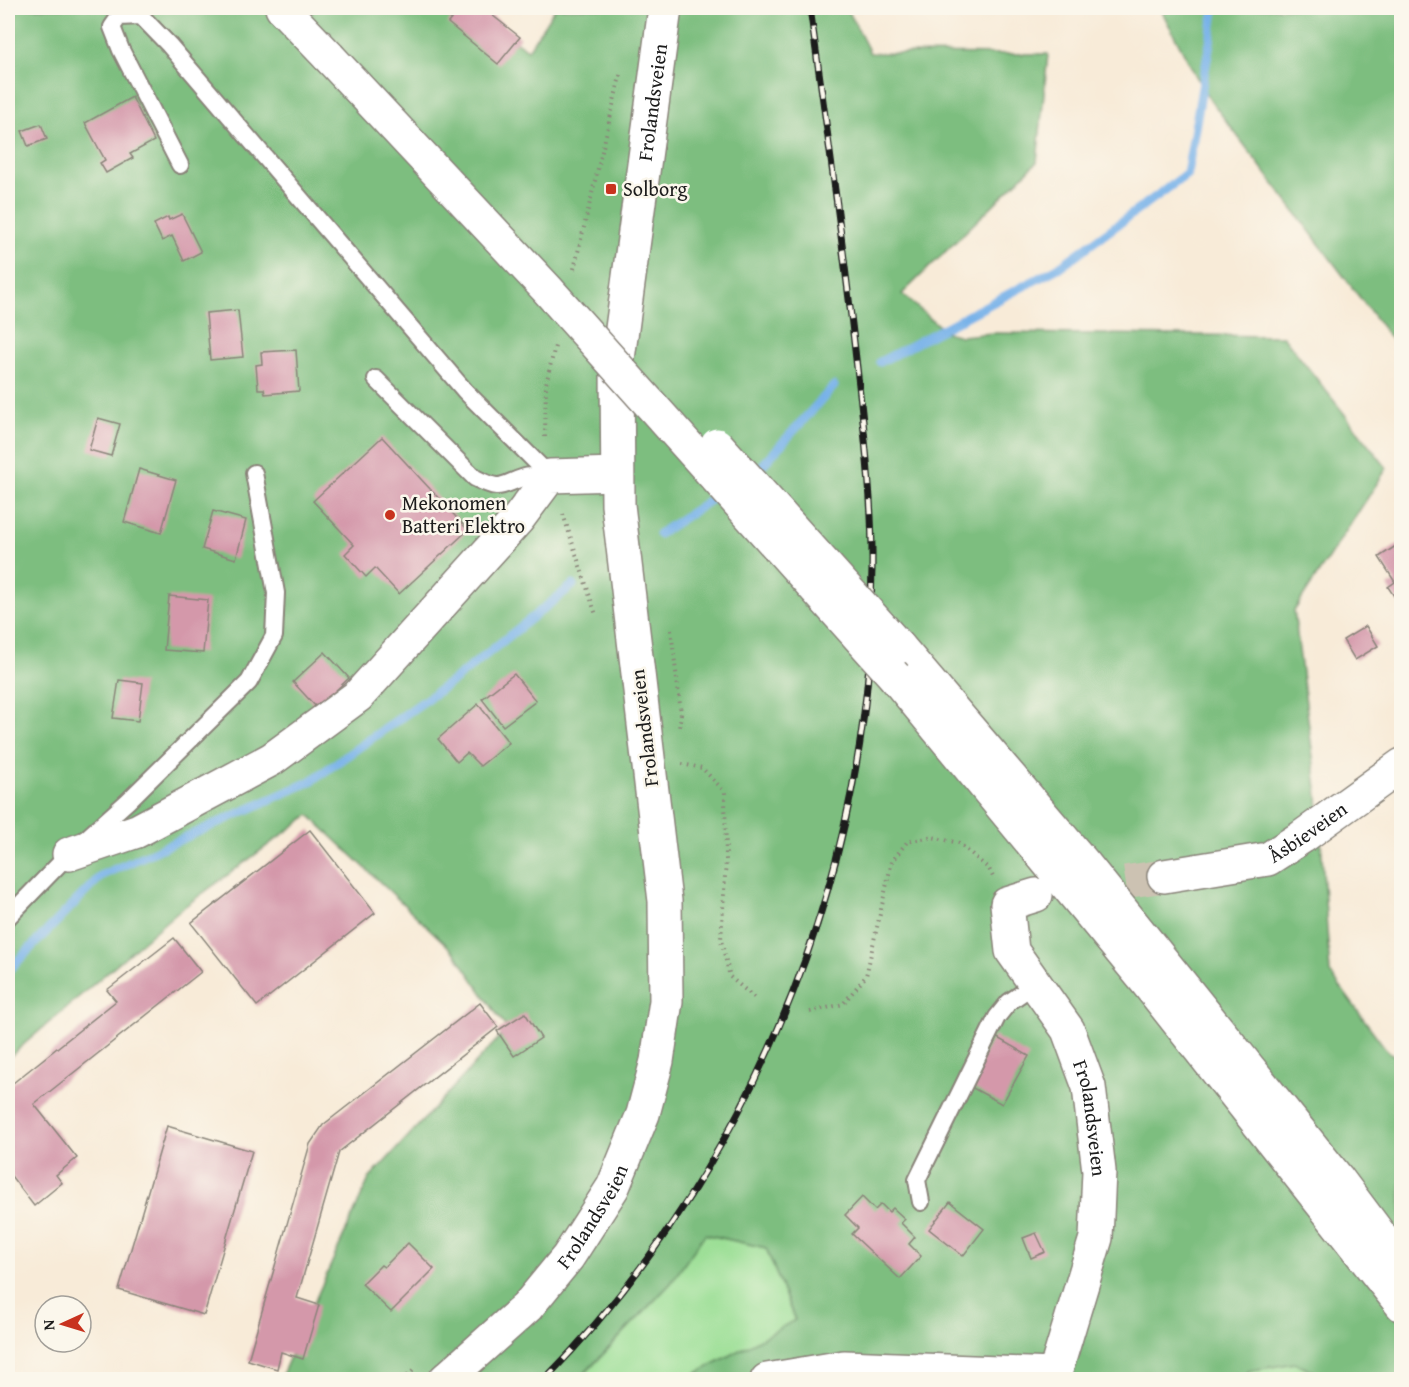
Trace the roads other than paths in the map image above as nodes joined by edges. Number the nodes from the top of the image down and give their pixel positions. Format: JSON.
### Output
{"nodes":[{"id":1,"x":282,"y":8,"type":"edge"},
{"id":2,"x":313,"y":8,"type":"edge"},
{"id":3,"x":665,"y":8,"type":"edge"},
{"id":4,"x":337,"y":49,"type":"junction"},
{"id":5,"x":180,"y":165,"type":"dead end"},
{"id":6,"x":376,"y":379,"type":"dead end"},
{"id":7,"x":254,"y":473,"type":"dead end"},
{"id":8,"x":617,"y":474,"type":"junction"},
{"id":9,"x":550,"y":476,"type":"junction"},
{"id":10,"x":897,"y":662,"type":"junction"},
{"id":11,"x":1401,"y":765,"type":"edge"},
{"id":12,"x":69,"y":854,"type":"junction"},
{"id":13,"x":1164,"y":876,"type":"tunnel mouth"},
{"id":14,"x":1021,"y":900,"type":"road end"},
{"id":15,"x":8,"y":917,"type":"edge"},
{"id":16,"x":1034,"y":985,"type":"junction"},
{"id":17,"x":1336,"y":1178,"type":"junction"},
{"id":18,"x":921,"y":1202,"type":"dead end"},
{"id":19,"x":1401,"y":1245,"type":"edge"},
{"id":20,"x":1401,"y":1264,"type":"edge"},
{"id":21,"x":1401,"y":1305,"type":"edge"},
{"id":22,"x":433,"y":1372,"type":"edge"},
{"id":23,"x":1053,"y":1377,"type":"edge"},
{"id":24,"x":767,"y":1380,"type":"edge"}],
"edges":[{"from":1,"to":4,"type":"main road"},
{"from":2,"to":4,"type":"main road"},
{"from":3,"to":8,"type":"main road","name":"Frolandsveien"},
{"from":4,"to":10,"type":"main road","bridge":true},
{"from":5,"to":9,"type":"lane"},
{"from":6,"to":9,"type":"lane"},
{"from":7,"to":12,"type":"lane"},
{"from":8,"to":9,"type":"main road"},
{"from":8,"to":22,"type":"main road","name":"Frolandsveien"},
{"from":9,"to":12,"type":"main road"},
{"from":10,"to":17,"type":"main road"},
{"from":10,"to":21,"type":"main road"},
{"from":11,"to":13,"type":"main road","name":"Åsbieveien"},
{"from":12,"to":15,"type":"lane"},
{"from":14,"to":16,"type":"main road","name":"Frolandsveien"},
{"from":16,"to":18,"type":"lane"},
{"from":16,"to":23,"type":"main road","name":"Frolandsveien"},
{"from":17,"to":19,"type":"main road"},
{"from":17,"to":20,"type":"main road"},
{"from":23,"to":24,"type":"main road","name":"Frolandsveien"}]}
